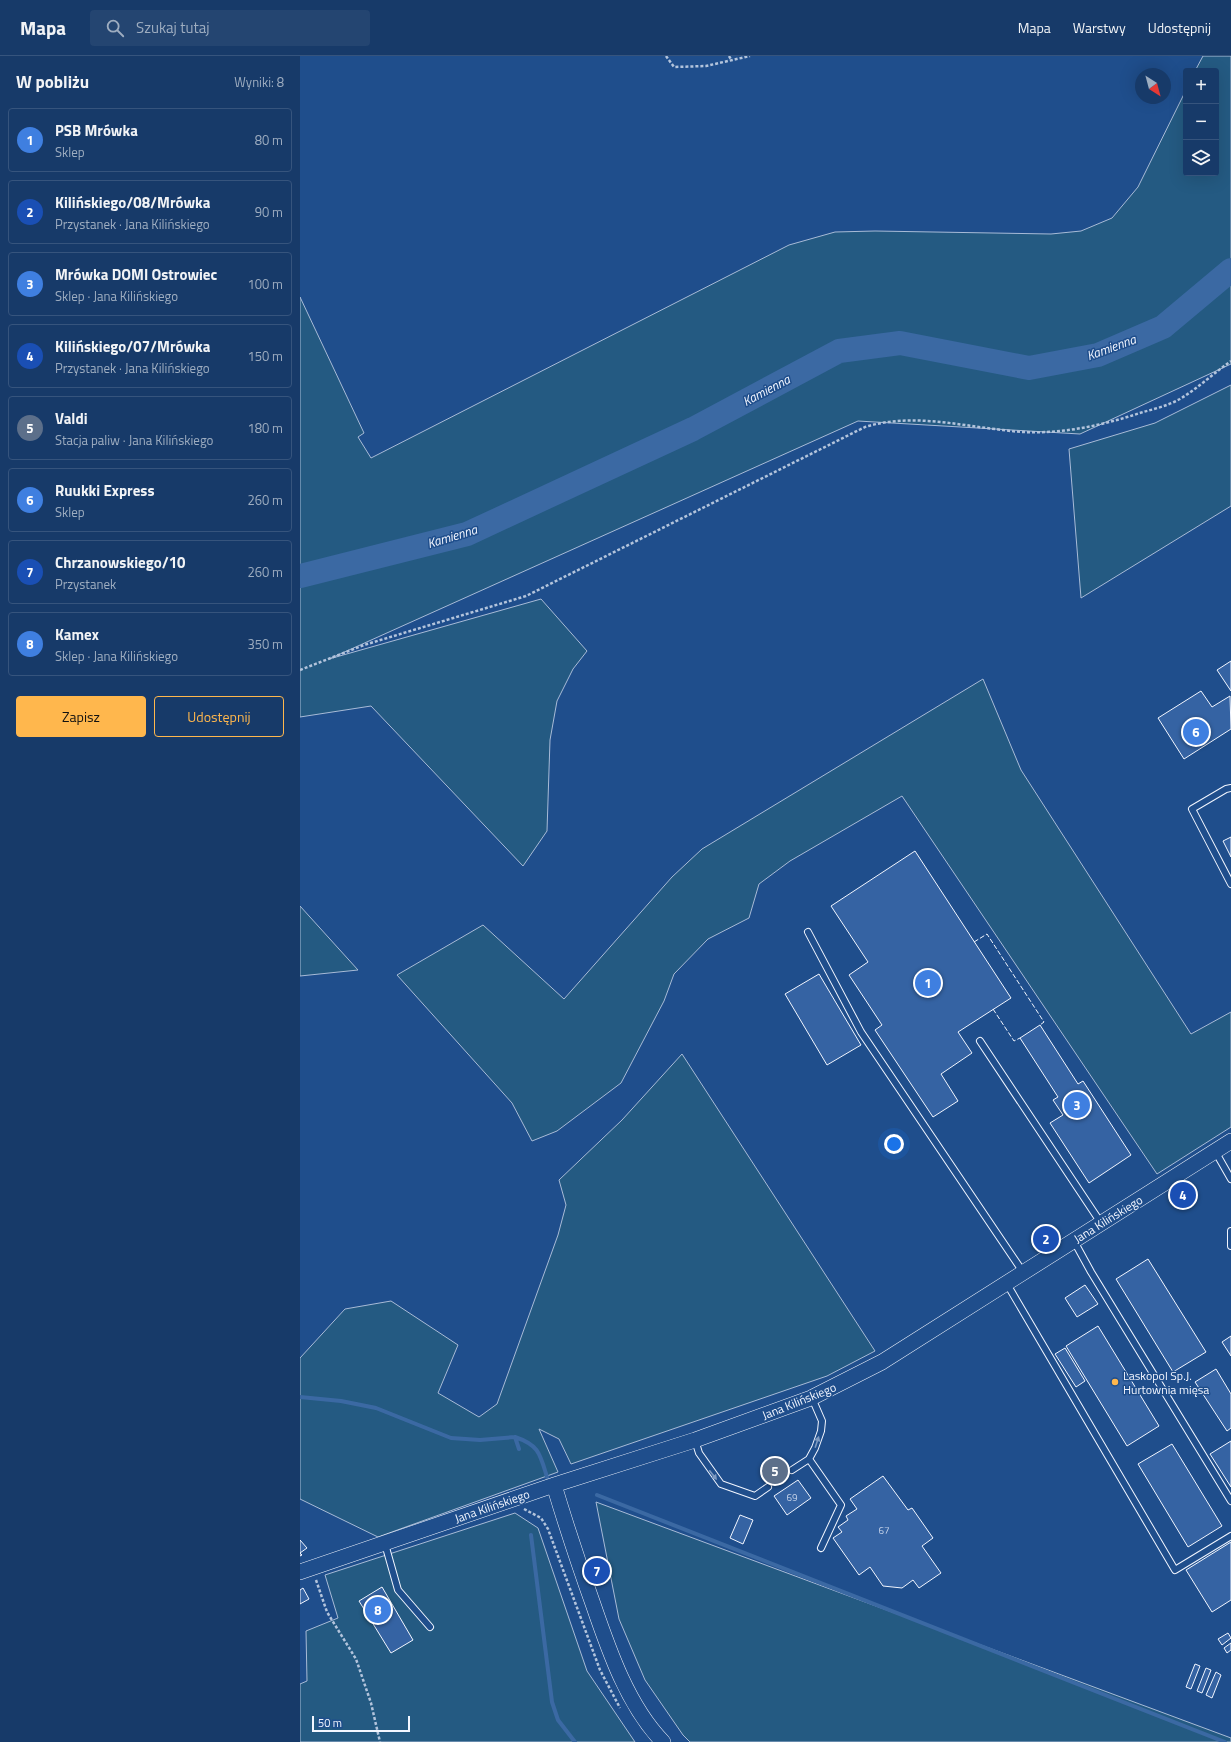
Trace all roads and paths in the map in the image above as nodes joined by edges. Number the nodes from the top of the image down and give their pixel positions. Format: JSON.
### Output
{"nodes":[{"id":1,"x":666,"y":56,"type":"edge"},
{"id":2,"x":729,"y":56,"type":"edge"},
{"id":3,"x":750,"y":56,"type":"edge"},
{"id":4,"x":732,"y":61,"type":"junction"},
{"id":5,"x":1231,"y":360,"type":"edge"},
{"id":6,"x":300,"y":670,"type":"edge"},
{"id":7,"x":1231,"y":788,"type":"edge"},
{"id":8,"x":1231,"y":884,"type":"edge"},
{"id":9,"x":808,"y":932,"type":"dead end"},
{"id":10,"x":980,"y":1040,"type":"dead end"},
{"id":11,"x":1231,"y":1141,"type":"edge"},
{"id":12,"x":1215,"y":1151,"type":"junction"},
{"id":13,"x":1231,"y":1179,"type":"edge"},
{"id":14,"x":1102,"y":1223,"type":"junction"},
{"id":15,"x":1231,"y":1231,"type":"edge"},
{"id":16,"x":1074,"y":1241,"type":"junction"},
{"id":17,"x":1231,"y":1246,"type":"edge"},
{"id":18,"x":1023,"y":1272,"type":"junction"},
{"id":19,"x":1006,"y":1283,"type":"junction"},
{"id":20,"x":811,"y":1398,"type":"junction"},
{"id":21,"x":695,"y":1440,"type":"junction"},
{"id":22,"x":809,"y":1459,"type":"junction"},
{"id":23,"x":792,"y":1470,"type":"dead end"},
{"id":24,"x":554,"y":1485,"type":"junction"},
{"id":25,"x":768,"y":1487,"type":"dead end"},
{"id":26,"x":1231,"y":1501,"type":"edge"},
{"id":27,"x":1231,"y":1536,"type":"edge"},
{"id":28,"x":384,"y":1544,"type":"junction"},
{"id":29,"x":821,"y":1548,"type":"dead end"},
{"id":30,"x":311,"y":1568,"type":"edge"},
{"id":31,"x":430,"y":1627,"type":"dead end"},
{"id":32,"x":380,"y":1742,"type":"edge"},
{"id":33,"x":663,"y":1742,"type":"edge"}],
"edges":[{"from":1,"to":4,"type":"path"},
{"from":2,"to":4,"type":"path"},
{"from":3,"to":4,"type":"path"},
{"from":5,"to":6,"type":"path"},
{"from":7,"to":8,"type":"lane"},
{"from":9,"to":18,"type":"lane"},
{"from":10,"to":14,"type":"lane"},
{"from":11,"to":12,"type":"street","name":"Jana Kilińskiego"},
{"from":12,"to":13,"type":"lane"},
{"from":12,"to":14,"type":"street","name":"Jana Kilińskiego"},
{"from":14,"to":16,"type":"street","name":"Jana Kilińskiego"},
{"from":15,"to":17,"type":"lane"},
{"from":16,"to":18,"type":"street","name":"Jana Kilińskiego"},
{"from":16,"to":26,"type":"lane"},
{"from":18,"to":19,"type":"street","name":"Jana Kilińskiego"},
{"from":19,"to":20,"type":"street","name":"Jana Kilińskiego"},
{"from":19,"to":27,"type":"lane"},
{"from":20,"to":21,"type":"street","name":"Jana Kilińskiego"},
{"from":22,"to":20,"type":"lane","one_way":true},
{"from":21,"to":24,"type":"street","name":"Jana Kilińskiego"},
{"from":21,"to":25,"type":"lane","one_way":true},
{"from":22,"to":23,"type":"lane"},
{"from":22,"to":29,"type":"lane"},
{"from":24,"to":28,"type":"street","name":"Jana Kilińskiego"},
{"from":24,"to":33,"type":"street"},
{"from":28,"to":30,"type":"street","name":"Jana Kilińskiego"},
{"from":28,"to":31,"type":"lane"},
{"from":30,"to":32,"type":"path"}]}
